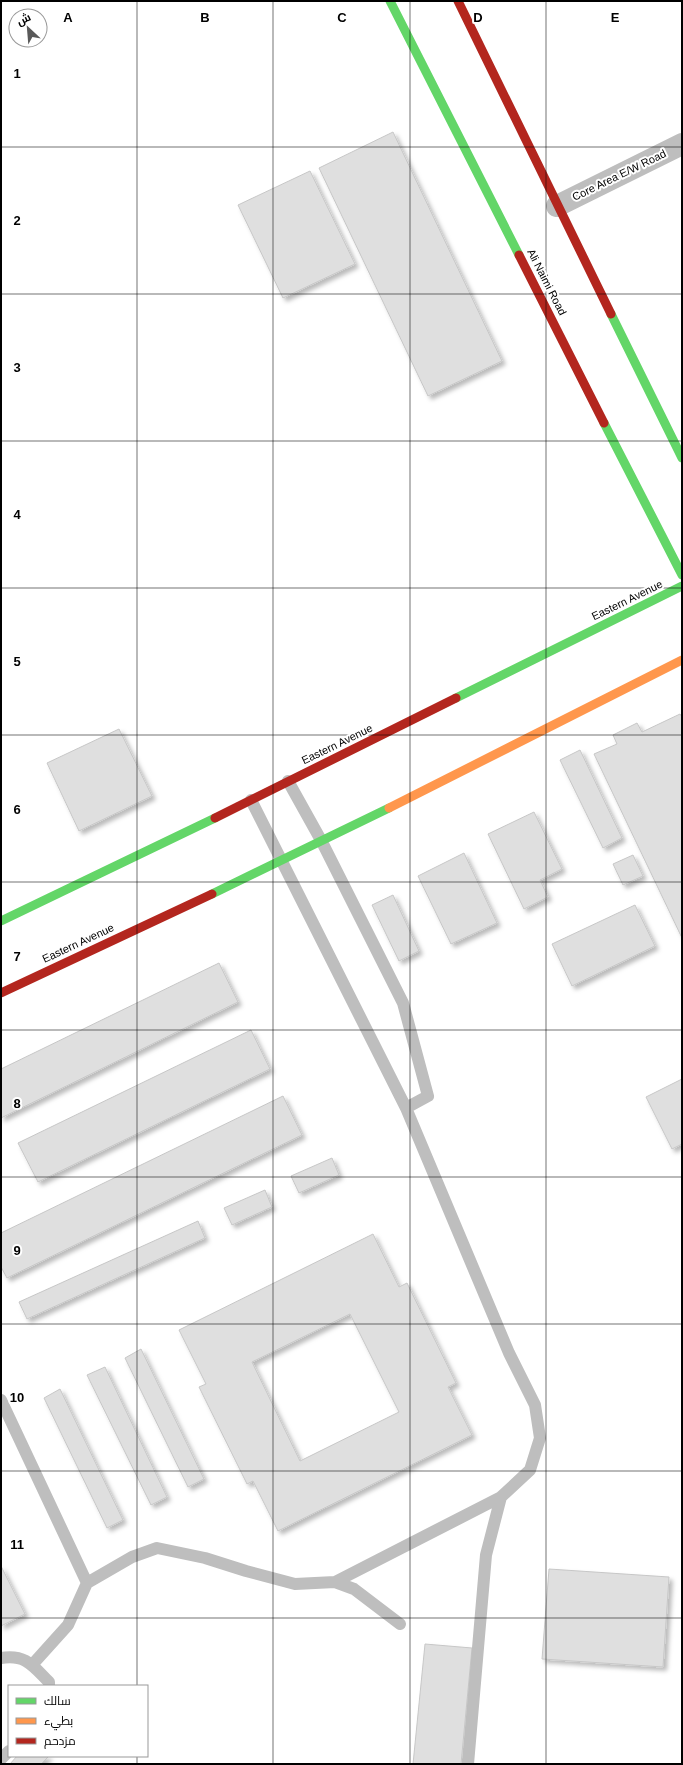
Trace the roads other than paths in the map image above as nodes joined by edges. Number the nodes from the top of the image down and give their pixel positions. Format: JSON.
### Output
{"nodes":[{"id":1,"x":390,"y":1,"type":"edge"},
{"id":2,"x":458,"y":1,"type":"edge"},
{"id":3,"x":682,"y":144,"type":"edge"},
{"id":4,"x":556,"y":206,"type":"junction"},
{"id":5,"x":682,"y":458,"type":"edge"},
{"id":6,"x":682,"y":575,"type":"edge"},
{"id":7,"x":682,"y":586,"type":"edge"},
{"id":8,"x":682,"y":660,"type":"edge"},
{"id":9,"x":288,"y":781,"type":"junction"},
{"id":10,"x":252,"y":800,"type":"junction"},
{"id":11,"x":322,"y":842,"type":"junction"},
{"id":12,"x":282,"y":861,"type":"junction"},
{"id":13,"x":18,"y":913,"type":"junction"},
{"id":14,"x":1,"y":918,"type":"edge"},
{"id":15,"x":1,"y":921,"type":"edge"},
{"id":16,"x":1,"y":993,"type":"edge"},
{"id":17,"x":406,"y":1108,"type":"junction"},
{"id":18,"x":1,"y":1400,"type":"edge"},
{"id":19,"x":501,"y":1497,"type":"junction"},
{"id":20,"x":335,"y":1582,"type":"junction"},
{"id":21,"x":87,"y":1583,"type":"junction"},
{"id":22,"x":400,"y":1624,"type":"dead end"},
{"id":23,"x":1,"y":1658,"type":"edge"},
{"id":24,"x":32,"y":1664,"type":"junction"},
{"id":25,"x":50,"y":1685,"type":"edge"},
{"id":26,"x":468,"y":1764,"type":"edge"}],
"edges":[{"from":1,"to":6,"type":"main road","name":"Ali Naimi Road"},
{"from":2,"to":4,"type":"main road"},
{"from":3,"to":4,"type":"street","name":"Core Area E/W Road"},
{"from":4,"to":5,"type":"main road"},
{"from":7,"to":9,"type":"main road","name":"Eastern Avenue"},
{"from":8,"to":11,"type":"main road","name":"Eastern Avenue"},
{"from":9,"to":10,"type":"main road","name":"Eastern Avenue"},
{"from":9,"to":11,"type":"lane"},
{"from":10,"to":12,"type":"lane"},
{"from":10,"to":13,"type":"main road","name":"Eastern Avenue"},
{"from":11,"to":12,"type":"main road","name":"Eastern Avenue"},
{"from":11,"to":17,"type":"lane"},
{"from":12,"to":16,"type":"main road","name":"Eastern Avenue"},
{"from":12,"to":17,"type":"lane"},
{"from":13,"to":14,"type":"main road"},
{"from":13,"to":15,"type":"main road","name":"Eastern Avenue"},
{"from":17,"to":19,"type":"lane"},
{"from":18,"to":21,"type":"lane"},
{"from":19,"to":20,"type":"lane"},
{"from":19,"to":26,"type":"lane"},
{"from":20,"to":21,"type":"lane"},
{"from":20,"to":22,"type":"lane"},
{"from":21,"to":24,"type":"lane"},
{"from":23,"to":24,"type":"lane"},
{"from":24,"to":25,"type":"lane"}]}
